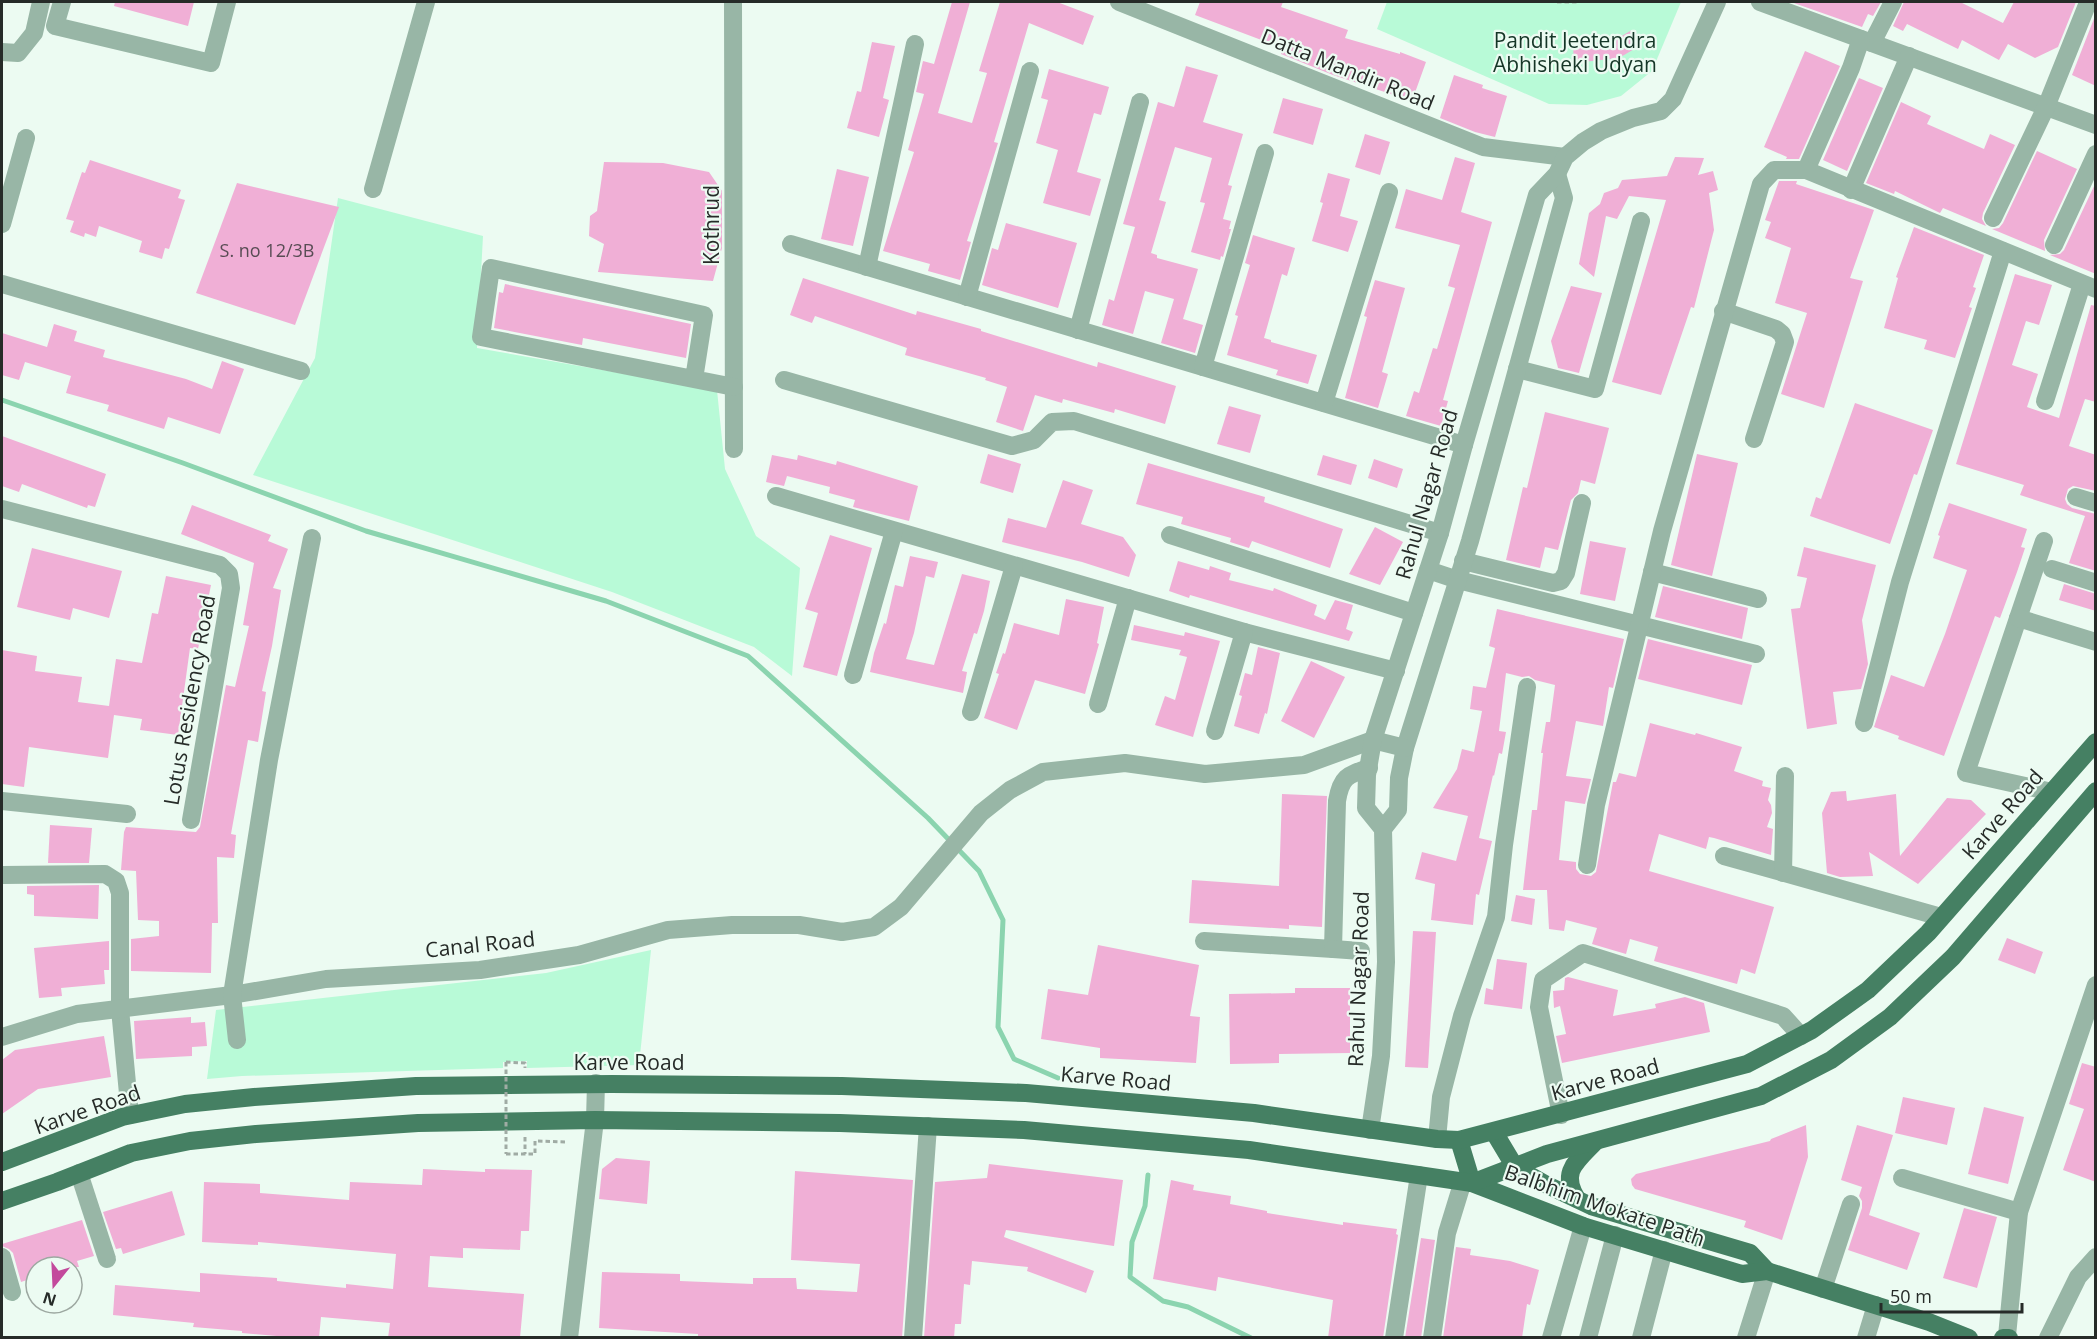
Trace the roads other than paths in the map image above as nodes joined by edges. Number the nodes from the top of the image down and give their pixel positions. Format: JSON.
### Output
{"nodes":[{"id":1,"x":41,"y":2,"type":"edge"},
{"id":2,"x":62,"y":2,"type":"edge"},
{"id":3,"x":227,"y":2,"type":"edge"},
{"id":4,"x":426,"y":2,"type":"edge"},
{"id":5,"x":733,"y":2,"type":"edge"},
{"id":6,"x":1119,"y":2,"type":"edge"},
{"id":7,"x":1717,"y":2,"type":"edge"},
{"id":8,"x":1760,"y":2,"type":"edge"},
{"id":9,"x":1893,"y":2,"type":"edge"},
{"id":10,"x":2087,"y":5,"type":"dead end"},
{"id":11,"x":1867,"y":41,"type":"junction"},
{"id":12,"x":915,"y":44,"type":"dead end"},
{"id":13,"x":2,"y":52,"type":"edge"},
{"id":14,"x":1909,"y":56,"type":"junction"},
{"id":15,"x":1030,"y":71,"type":"dead end"},
{"id":16,"x":1140,"y":102,"type":"dead end"},
{"id":17,"x":2046,"y":107,"type":"junction"},
{"id":18,"x":2096,"y":125,"type":"edge"},
{"id":19,"x":27,"y":138,"type":"dead end"},
{"id":20,"x":1265,"y":153,"type":"dead end"},
{"id":21,"x":2096,"y":154,"type":"edge"},
{"id":22,"x":1565,"y":157,"type":"junction"},
{"id":23,"x":1806,"y":171,"type":"junction"},
{"id":24,"x":1557,"y":174,"type":"junction"},
{"id":25,"x":373,"y":189,"type":"dead end"},
{"id":26,"x":1851,"y":190,"type":"junction"},
{"id":27,"x":1389,"y":192,"type":"dead end"},
{"id":28,"x":1992,"y":218,"type":"dead end"},
{"id":29,"x":1641,"y":221,"type":"dead end"},
{"id":30,"x":2,"y":224,"type":"edge"},
{"id":31,"x":791,"y":244,"type":"dead end"},
{"id":32,"x":2054,"y":245,"type":"dead end"},
{"id":33,"x":2003,"y":252,"type":"junction"},
{"id":34,"x":867,"y":267,"type":"junction"},
{"id":35,"x":2,"y":284,"type":"edge"},
{"id":36,"x":2089,"y":287,"type":"edge"},
{"id":37,"x":967,"y":297,"type":"junction"},
{"id":38,"x":1723,"y":311,"type":"junction"},
{"id":39,"x":1078,"y":330,"type":"junction"},
{"id":40,"x":1203,"y":367,"type":"junction"},
{"id":41,"x":1517,"y":369,"type":"junction"},
{"id":42,"x":301,"y":371,"type":"dead end"},
{"id":43,"x":694,"y":379,"type":"junction"},
{"id":44,"x":784,"y":380,"type":"dead end"},
{"id":45,"x":734,"y":387,"type":"junction"},
{"id":46,"x":2045,"y":401,"type":"dead end"},
{"id":47,"x":1324,"y":403,"type":"junction"},
{"id":48,"x":1754,"y":440,"type":"dead end"},
{"id":49,"x":1464,"y":445,"type":"junction"},
{"id":50,"x":734,"y":449,"type":"dead end"},
{"id":51,"x":776,"y":496,"type":"dead end"},
{"id":52,"x":2076,"y":497,"type":"dead end"},
{"id":53,"x":1582,"y":503,"type":"dead end"},
{"id":54,"x":2096,"y":503,"type":"edge"},
{"id":55,"x":2,"y":509,"type":"edge"},
{"id":56,"x":894,"y":531,"type":"junction"},
{"id":57,"x":1440,"y":533,"type":"junction"},
{"id":58,"x":1170,"y":535,"type":"dead end"},
{"id":59,"x":312,"y":538,"type":"dead end"},
{"id":60,"x":2044,"y":541,"type":"dead end"},
{"id":61,"x":1463,"y":561,"type":"junction"},
{"id":62,"x":1014,"y":566,"type":"junction"},
{"id":63,"x":2052,"y":569,"type":"dead end"},
{"id":64,"x":1428,"y":570,"type":"junction"},
{"id":65,"x":1652,"y":572,"type":"junction"},
{"id":66,"x":1458,"y":580,"type":"junction"},
{"id":67,"x":2096,"y":583,"type":"edge"},
{"id":68,"x":1128,"y":598,"type":"junction"},
{"id":69,"x":1758,"y":599,"type":"dead end"},
{"id":70,"x":1414,"y":613,"type":"junction"},
{"id":71,"x":2018,"y":618,"type":"junction"},
{"id":72,"x":1639,"y":624,"type":"junction"},
{"id":73,"x":1244,"y":632,"type":"junction"},
{"id":74,"x":2096,"y":642,"type":"edge"},
{"id":75,"x":1756,"y":654,"type":"dead end"},
{"id":76,"x":1396,"y":671,"type":"junction"},
{"id":77,"x":853,"y":675,"type":"dead end"},
{"id":78,"x":1527,"y":687,"type":"dead end"},
{"id":79,"x":1098,"y":704,"type":"dead end"},
{"id":80,"x":970,"y":712,"type":"dead end"},
{"id":81,"x":1864,"y":723,"type":"dead end"},
{"id":82,"x":1215,"y":731,"type":"dead end"},
{"id":83,"x":1373,"y":740,"type":"junction"},
{"id":84,"x":2096,"y":742,"type":"edge"},
{"id":85,"x":1405,"y":748,"type":"junction"},
{"id":86,"x":1368,"y":768,"type":"junction"},
{"id":87,"x":1785,"y":776,"type":"dead end"},
{"id":88,"x":2096,"y":791,"type":"edge"},
{"id":89,"x":2052,"y":792,"type":"junction"},
{"id":90,"x":2,"y":801,"type":"edge"},
{"id":91,"x":127,"y":814,"type":"dead end"},
{"id":92,"x":191,"y":820,"type":"dead end"},
{"id":93,"x":1383,"y":829,"type":"junction"},
{"id":94,"x":1724,"y":856,"type":"dead end"},
{"id":95,"x":1587,"y":864,"type":"dead end"},
{"id":96,"x":1783,"y":873,"type":"junction"},
{"id":97,"x":2,"y":875,"type":"edge"},
{"id":98,"x":1941,"y":917,"type":"junction"},
{"id":99,"x":1204,"y":941,"type":"dead end"},
{"id":100,"x":1334,"y":949,"type":"junction"},
{"id":101,"x":1361,"y":951,"type":"dead end"},
{"id":102,"x":2095,"y":990,"type":"edge"},
{"id":103,"x":232,"y":995,"type":"junction"},
{"id":104,"x":120,"y":1009,"type":"junction"},
{"id":105,"x":1801,"y":1036,"type":"junction"},
{"id":106,"x":2,"y":1037,"type":"edge"},
{"id":107,"x":237,"y":1040,"type":"dead end"},
{"id":108,"x":596,"y":1083,"type":"junction"},
{"id":109,"x":1561,"y":1114,"type":"junction"},
{"id":110,"x":130,"y":1115,"type":"junction"},
{"id":111,"x":595,"y":1120,"type":"junction"},
{"id":112,"x":928,"y":1126,"type":"junction"},
{"id":113,"x":1370,"y":1130,"type":"junction"},
{"id":114,"x":1494,"y":1132,"type":"junction"},
{"id":115,"x":1437,"y":1139,"type":"junction"},
{"id":116,"x":1459,"y":1140,"type":"junction"},
{"id":117,"x":1595,"y":1142,"type":"junction"},
{"id":118,"x":2,"y":1162,"type":"edge"},
{"id":119,"x":1515,"y":1167,"type":"junction"},
{"id":120,"x":79,"y":1173,"type":"junction"},
{"id":121,"x":1419,"y":1175,"type":"junction"},
{"id":122,"x":1902,"y":1178,"type":"dead end"},
{"id":123,"x":1468,"y":1182,"type":"junction"},
{"id":124,"x":1577,"y":1199,"type":"junction"},
{"id":125,"x":2,"y":1201,"type":"edge"},
{"id":126,"x":1851,"y":1204,"type":"dead end"},
{"id":127,"x":2019,"y":1212,"type":"junction"},
{"id":128,"x":1584,"y":1226,"type":"junction"},
{"id":129,"x":1615,"y":1235,"type":"junction"},
{"id":130,"x":1664,"y":1250,"type":"junction"},
{"id":131,"x":2,"y":1257,"type":"edge"},
{"id":132,"x":2096,"y":1257,"type":"edge"},
{"id":133,"x":107,"y":1259,"type":"dead end"},
{"id":134,"x":1767,"y":1271,"type":"junction"},
{"id":135,"x":1823,"y":1288,"type":"junction"},
{"id":136,"x":12,"y":1292,"type":"dead end"},
{"id":137,"x":1876,"y":1305,"type":"junction"},
{"id":138,"x":2006,"y":1337,"type":"edge"},
{"id":139,"x":569,"y":1338,"type":"edge"},
{"id":140,"x":913,"y":1338,"type":"edge"},
{"id":141,"x":1394,"y":1338,"type":"edge"},
{"id":142,"x":1432,"y":1338,"type":"edge"},
{"id":143,"x":1551,"y":1338,"type":"edge"},
{"id":144,"x":1588,"y":1338,"type":"edge"},
{"id":145,"x":1641,"y":1338,"type":"edge"},
{"id":146,"x":1746,"y":1338,"type":"edge"},
{"id":147,"x":1866,"y":1338,"type":"edge"},
{"id":148,"x":1969,"y":1338,"type":"edge"},
{"id":149,"x":2048,"y":1338,"type":"edge"}],
"edges":[{"from":1,"to":13,"type":"street"},
{"from":2,"to":3,"type":"street"},
{"from":4,"to":25,"type":"street"},
{"from":5,"to":45,"type":"street","name":"Kothrud"},
{"from":6,"to":22,"type":"street","name":"Datta Mandir Road"},
{"from":7,"to":22,"type":"street"},
{"from":8,"to":11,"type":"street"},
{"from":9,"to":11,"type":"street"},
{"from":10,"to":17,"type":"street"},
{"from":11,"to":14,"type":"street"},
{"from":11,"to":23,"type":"street"},
{"from":12,"to":34,"type":"street"},
{"from":14,"to":17,"type":"street"},
{"from":14,"to":26,"type":"street"},
{"from":15,"to":37,"type":"street"},
{"from":16,"to":39,"type":"street"},
{"from":17,"to":18,"type":"street"},
{"from":17,"to":28,"type":"street"},
{"from":19,"to":30,"type":"street"},
{"from":20,"to":40,"type":"street"},
{"from":21,"to":32,"type":"street"},
{"from":22,"to":24,"type":"street","name":"Rahul Nagar Road"},
{"from":23,"to":26,"type":"street"},
{"from":23,"to":38,"type":"street"},
{"from":24,"to":41,"type":"street"},
{"from":24,"to":49,"type":"street","name":"Rahul Nagar Road"},
{"from":26,"to":33,"type":"street"},
{"from":27,"to":47,"type":"street"},
{"from":29,"to":41,"type":"street"},
{"from":31,"to":34,"type":"street"},
{"from":33,"to":36,"type":"street"},
{"from":33,"to":81,"type":"street"},
{"from":34,"to":37,"type":"street"},
{"from":35,"to":42,"type":"street"},
{"from":36,"to":46,"type":"street"},
{"from":37,"to":39,"type":"street"},
{"from":38,"to":48,"type":"street"},
{"from":38,"to":65,"type":"street"},
{"from":39,"to":40,"type":"street"},
{"from":40,"to":47,"type":"street"},
{"from":41,"to":61,"type":"street"},
{"from":43,"to":43,"type":"street"},
{"from":43,"to":45,"type":"street"},
{"from":44,"to":57,"type":"street"},
{"from":45,"to":50,"type":"street","name":"Kothrud"},
{"from":47,"to":49,"type":"street"},
{"from":49,"to":57,"type":"street","name":"Rahul Nagar Road"},
{"from":51,"to":56,"type":"street"},
{"from":52,"to":54,"type":"street"},
{"from":53,"to":61,"type":"street"},
{"from":55,"to":92,"type":"street","name":"Lotus Residency Road"},
{"from":56,"to":62,"type":"street"},
{"from":56,"to":77,"type":"street"},
{"from":57,"to":64,"type":"street","name":"Rahul Nagar Road"},
{"from":58,"to":70,"type":"street"},
{"from":59,"to":103,"type":"street"},
{"from":60,"to":71,"type":"street"},
{"from":61,"to":66,"type":"street"},
{"from":62,"to":68,"type":"street"},
{"from":62,"to":80,"type":"street"},
{"from":63,"to":67,"type":"street"},
{"from":64,"to":66,"type":"street"},
{"from":64,"to":70,"type":"street","name":"Rahul Nagar Road"},
{"from":65,"to":69,"type":"street"},
{"from":65,"to":72,"type":"street"},
{"from":66,"to":72,"type":"street"},
{"from":66,"to":85,"type":"street"},
{"from":68,"to":73,"type":"street"},
{"from":68,"to":79,"type":"street"},
{"from":70,"to":76,"type":"street","name":"Rahul Nagar Road"},
{"from":71,"to":74,"type":"street"},
{"from":71,"to":89,"type":"street"},
{"from":72,"to":75,"type":"street"},
{"from":72,"to":95,"type":"street"},
{"from":73,"to":76,"type":"street"},
{"from":73,"to":82,"type":"street"},
{"from":76,"to":83,"type":"street","name":"Rahul Nagar Road"},
{"from":78,"to":115,"type":"street"},
{"from":83,"to":85,"type":"street"},
{"from":83,"to":86,"type":"street","name":"Rahul Nagar Road"},
{"from":83,"to":103,"type":"street","name":"Canal Road"},
{"from":84,"to":89,"type":"main road","name":"Karve Road"},
{"from":85,"to":93,"type":"street"},
{"from":86,"to":93,"type":"street","name":"Rahul Nagar Road"},
{"from":86,"to":100,"type":"street"},
{"from":87,"to":96,"type":"street"},
{"from":88,"to":117,"type":"main road"},
{"from":89,"to":98,"type":"main road","name":"Karve Road"},
{"from":90,"to":91,"type":"street"},
{"from":93,"to":113,"type":"street","name":"Rahul Nagar Road"},
{"from":94,"to":96,"type":"street"},
{"from":96,"to":98,"type":"street"},
{"from":97,"to":104,"type":"street"},
{"from":98,"to":105,"type":"main road","name":"Karve Road"},
{"from":99,"to":100,"type":"street"},
{"from":100,"to":101,"type":"street"},
{"from":102,"to":127,"type":"street"},
{"from":103,"to":104,"type":"street","name":"Canal Road"},
{"from":103,"to":107,"type":"street"},
{"from":104,"to":106,"type":"street","name":"Canal Road"},
{"from":104,"to":110,"type":"street"},
{"from":105,"to":109,"type":"main road","name":"Karve Road"},
{"from":105,"to":109,"type":"street"},
{"from":108,"to":110,"type":"main road","name":"Karve Road"},
{"from":108,"to":111,"type":"street"},
{"from":108,"to":113,"type":"main road","name":"Karve Road"},
{"from":109,"to":114,"type":"main road","name":"Karve Road"},
{"from":110,"to":118,"type":"main road","name":"Karve Road"},
{"from":111,"to":112,"type":"main road"},
{"from":111,"to":120,"type":"main road"},
{"from":111,"to":139,"type":"street"},
{"from":112,"to":121,"type":"main road"},
{"from":112,"to":140,"type":"street"},
{"from":113,"to":115,"type":"main road","name":"Karve Road"},
{"from":114,"to":116,"type":"main road","name":"Karve Road"},
{"from":114,"to":119,"type":"main road","name":"Balbhim Mokate Path"},
{"from":115,"to":116,"type":"main road","name":"Karve Road"},
{"from":116,"to":123,"type":"main road","name":"Balbhim Mokate Path"},
{"from":117,"to":119,"type":"main road"},
{"from":117,"to":124,"type":"main road"},
{"from":119,"to":123,"type":"main road"},
{"from":119,"to":124,"type":"main road","name":"Balbhim Mokate Path"},
{"from":120,"to":125,"type":"main road"},
{"from":120,"to":133,"type":"street"},
{"from":121,"to":123,"type":"main road"},
{"from":121,"to":141,"type":"street"},
{"from":122,"to":127,"type":"street"},
{"from":123,"to":128,"type":"main road","name":"Balbhim Mokate Path"},
{"from":123,"to":142,"type":"street"},
{"from":124,"to":134,"type":"main road","name":"Balbhim Mokate Path"},
{"from":126,"to":135,"type":"street"},
{"from":127,"to":138,"type":"street"},
{"from":128,"to":129,"type":"main road","name":"Balbhim Mokate Path"},
{"from":128,"to":143,"type":"street"},
{"from":129,"to":130,"type":"main road","name":"Balbhim Mokate Path"},
{"from":129,"to":144,"type":"street"},
{"from":130,"to":134,"type":"main road","name":"Balbhim Mokate Path"},
{"from":130,"to":145,"type":"street"},
{"from":131,"to":136,"type":"street"},
{"from":132,"to":149,"type":"street"},
{"from":134,"to":135,"type":"main road","name":"Balbhim Mokate Path"},
{"from":134,"to":146,"type":"street"},
{"from":135,"to":137,"type":"main road","name":"Balbhim Mokate Path"},
{"from":137,"to":147,"type":"street"},
{"from":137,"to":148,"type":"main road","name":"Balbhim Mokate Path"}]}
